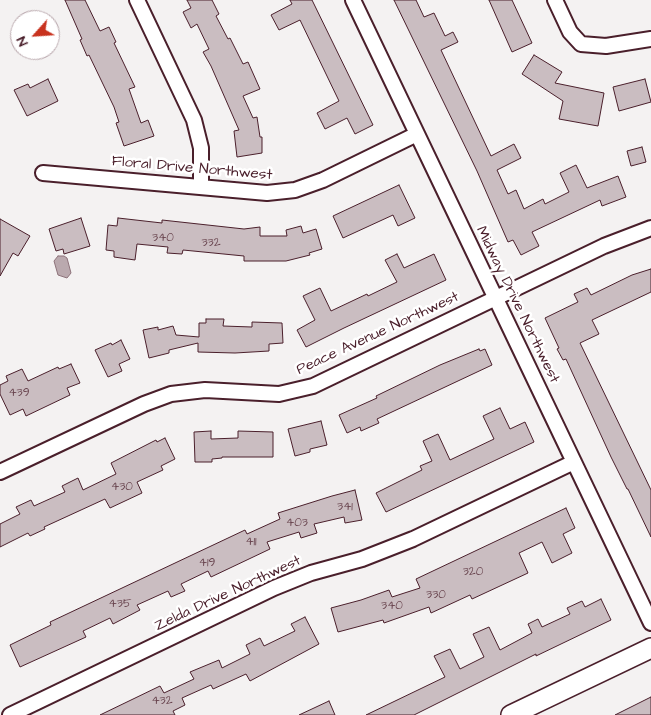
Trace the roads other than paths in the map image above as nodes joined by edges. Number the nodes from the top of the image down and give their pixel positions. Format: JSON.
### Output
{"nodes":[{"id":1,"x":137,"y":0,"type":"edge"},
{"id":2,"x":353,"y":0,"type":"edge"},
{"id":3,"x":555,"y":0,"type":"edge"},
{"id":4,"x":651,"y":39,"type":"edge"},
{"id":5,"x":417,"y":134,"type":"junction"},
{"id":6,"x":43,"y":172,"type":"dead end"},
{"id":7,"x":201,"y":186,"type":"junction"},
{"id":8,"x":651,"y":228,"type":"edge"},
{"id":9,"x":495,"y":297,"type":"junction"},
{"id":10,"x":574,"y":462,"type":"junction"},
{"id":11,"x":0,"y":472,"type":"edge"},
{"id":12,"x":651,"y":624,"type":"edge"},
{"id":13,"x":651,"y":648,"type":"edge"},
{"id":14,"x":10,"y":715,"type":"edge"},
{"id":15,"x":510,"y":715,"type":"edge"}],
"edges":[{"from":1,"to":7,"type":"street"},
{"from":2,"to":5,"type":"street","name":"Midway Drive Northwest"},
{"from":3,"to":4,"type":"street"},
{"from":5,"to":7,"type":"street","name":"Floral Drive Northwest"},
{"from":5,"to":9,"type":"street","name":"Midway Drive Northwest"},
{"from":6,"to":7,"type":"street","name":"Floral Drive Northwest"},
{"from":8,"to":9,"type":"street","name":"Peace Avenue Northwest"},
{"from":9,"to":10,"type":"street","name":"Midway Drive Northwest"},
{"from":9,"to":11,"type":"street","name":"Peace Avenue Northwest"},
{"from":10,"to":12,"type":"street","name":"Midway Drive Northwest"},
{"from":10,"to":14,"type":"street","name":"Zelda Drive Northwest"},
{"from":13,"to":15,"type":"street"}]}
